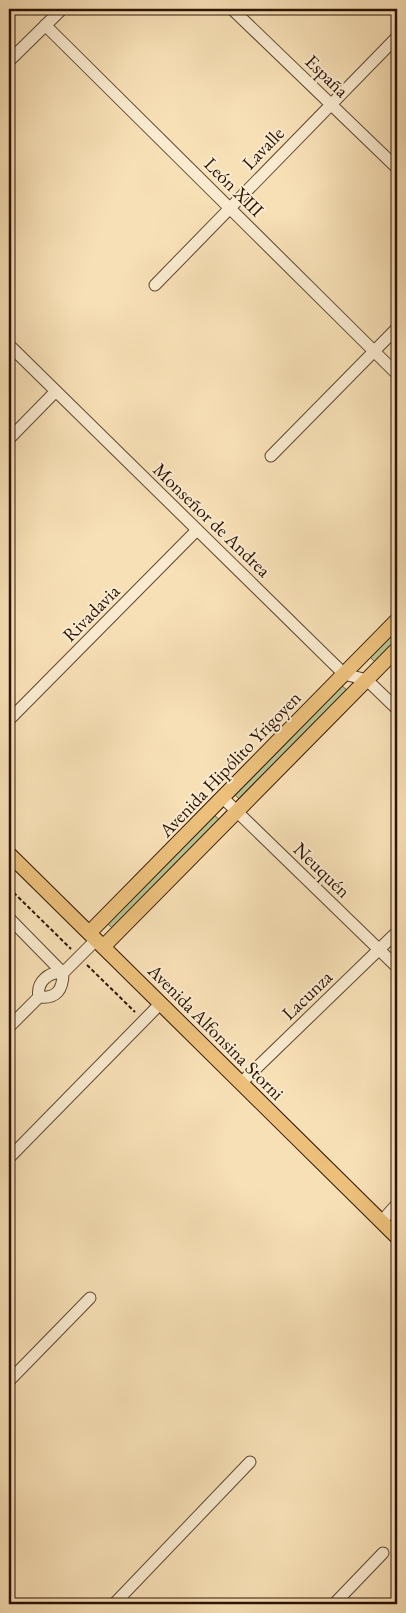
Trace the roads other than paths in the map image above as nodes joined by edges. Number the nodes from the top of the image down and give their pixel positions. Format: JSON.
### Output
{"nodes":[{"id":1,"x":61,"y":9,"type":"edge"},
{"id":2,"x":232,"y":9,"type":"edge"},
{"id":3,"x":45,"y":25,"type":"junction"},
{"id":4,"x":397,"y":36,"type":"edge"},
{"id":5,"x":9,"y":62,"type":"edge"},
{"id":6,"x":331,"y":103,"type":"junction"},
{"id":7,"x":397,"y":168,"type":"edge"},
{"id":8,"x":230,"y":207,"type":"junction"},
{"id":9,"x":156,"y":284,"type":"dead end"},
{"id":10,"x":397,"y":328,"type":"edge"},
{"id":11,"x":9,"y":345,"type":"edge"},
{"id":12,"x":375,"y":352,"type":"junction"},
{"id":13,"x":397,"y":374,"type":"edge"},
{"id":14,"x":56,"y":391,"type":"junction"},
{"id":15,"x":9,"y":439,"type":"edge"},
{"id":16,"x":271,"y":456,"type":"dead end"},
{"id":17,"x":197,"y":530,"type":"junction"},
{"id":18,"x":397,"y":620,"type":"edge"},
{"id":19,"x":397,"y":649,"type":"edge"},
{"id":20,"x":344,"y":674,"type":"junction"},
{"id":21,"x":366,"y":680,"type":"junction"},
{"id":22,"x":397,"y":709,"type":"edge"},
{"id":23,"x":9,"y":720,"type":"edge"},
{"id":24,"x":223,"y":798,"type":"junction"},
{"id":25,"x":237,"y":811,"type":"junction"},
{"id":26,"x":9,"y":854,"type":"edge"},
{"id":27,"x":9,"y":918,"type":"edge"},
{"id":28,"x":397,"y":932,"type":"edge"},
{"id":29,"x":96,"y":940,"type":"junction"},
{"id":30,"x":379,"y":950,"type":"junction"},
{"id":31,"x":397,"y":967,"type":"edge"},
{"id":32,"x":63,"y":973,"type":"junction"},
{"id":33,"x":39,"y":997,"type":"junction"},
{"id":34,"x":161,"y":1003,"type":"junction"},
{"id":35,"x":9,"y":1027,"type":"edge"},
{"id":36,"x":241,"y":1083,"type":"junction"},
{"id":37,"x":9,"y":1158,"type":"edge"},
{"id":38,"x":397,"y":1204,"type":"edge"},
{"id":39,"x":381,"y":1222,"type":"junction"},
{"id":40,"x":397,"y":1237,"type":"edge"},
{"id":41,"x":90,"y":1298,"type":"dead end"},
{"id":42,"x":9,"y":1381,"type":"edge"},
{"id":43,"x":250,"y":1462,"type":"dead end"},
{"id":44,"x":384,"y":1553,"type":"dead end"},
{"id":45,"x":114,"y":1604,"type":"edge"},
{"id":46,"x":334,"y":1604,"type":"edge"}],
"edges":[{"from":1,"to":3,"type":"street"},
{"from":2,"to":6,"type":"street","name":"España"},
{"from":3,"to":5,"type":"street"},
{"from":3,"to":8,"type":"street","name":"León XIII"},
{"from":4,"to":6,"type":"street","name":"Lavalle"},
{"from":6,"to":7,"type":"street","name":"España"},
{"from":6,"to":8,"type":"street","name":"Lavalle"},
{"from":8,"to":9,"type":"street","name":"Lavalle"},
{"from":8,"to":12,"type":"street","name":"León XIII"},
{"from":10,"to":12,"type":"street"},
{"from":11,"to":14,"type":"street","name":"Monseñor de Andrea"},
{"from":12,"to":13,"type":"street","name":"León XIII"},
{"from":12,"to":16,"type":"street"},
{"from":14,"to":15,"type":"street"},
{"from":14,"to":17,"type":"street","name":"Monseñor de Andrea"},
{"from":17,"to":20,"type":"street","name":"Monseñor de Andrea"},
{"from":17,"to":23,"type":"street","name":"Rivadavia"},
{"from":18,"to":20,"type":"main road","name":"Avenida Hipólito Yrigoyen"},
{"from":19,"to":21,"type":"main road","name":"Avenida Hipólito Yrigoyen"},
{"from":20,"to":21,"type":"street","name":"Monseñor de Andrea"},
{"from":20,"to":24,"type":"main road","name":"Avenida Hipólito Yrigoyen"},
{"from":21,"to":22,"type":"street","name":"Monseñor de Andrea"},
{"from":21,"to":25,"type":"main road","name":"Avenida Hipólito Yrigoyen"},
{"from":24,"to":25,"type":"street","name":"Neuquén"},
{"from":24,"to":29,"type":"main road","name":"Avenida Hipólito Yrigoyen"},
{"from":25,"to":29,"type":"main road","name":"Avenida Hipólito Yrigoyen"},
{"from":25,"to":30,"type":"street","name":"Neuquén"},
{"from":26,"to":29,"type":"main road","name":"Avenida Alfonsina Storni"},
{"from":27,"to":32,"type":"street"},
{"from":28,"to":30,"type":"street","name":"Lacunza"},
{"from":29,"to":32,"type":"street"},
{"from":29,"to":34,"type":"main road","name":"Avenida Alfonsina Storni"},
{"from":30,"to":31,"type":"street","name":"Neuquén"},
{"from":30,"to":36,"type":"street","name":"Lacunza"},
{"from":32,"to":33,"type":"street"},
{"from":32,"to":33,"type":"street"},
{"from":33,"to":35,"type":"street"},
{"from":34,"to":36,"type":"main road","name":"Avenida Alfonsina Storni"},
{"from":34,"to":37,"type":"street"},
{"from":36,"to":39,"type":"main road","name":"Avenida Alfonsina Storni"},
{"from":38,"to":39,"type":"street"},
{"from":39,"to":40,"type":"main road","name":"Avenida Alfonsina Storni"},
{"from":41,"to":42,"type":"street"},
{"from":43,"to":45,"type":"street"},
{"from":44,"to":46,"type":"street"}]}
